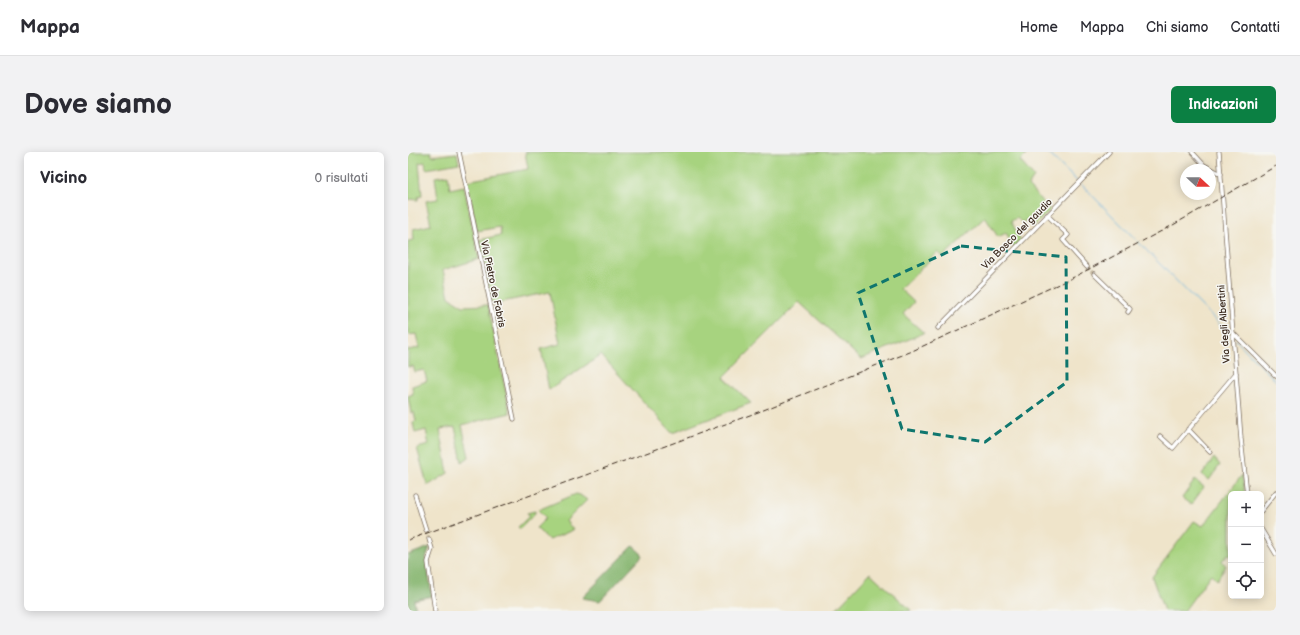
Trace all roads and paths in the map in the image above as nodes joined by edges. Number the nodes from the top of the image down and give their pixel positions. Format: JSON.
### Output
{"nodes":[{"id":1,"x":459,"y":152,"type":"edge"},
{"id":2,"x":1109,"y":152,"type":"edge"},
{"id":3,"x":1192,"y":152,"type":"edge"},
{"id":4,"x":1219,"y":152,"type":"edge"},
{"id":5,"x":1221,"y":174,"type":"junction"},
{"id":6,"x":1047,"y":214,"type":"junction"},
{"id":7,"x":1087,"y":267,"type":"tunnel mouth"},
{"id":8,"x":1094,"y":274,"type":"tunnel mouth"},
{"id":9,"x":1128,"y":312,"type":"dead end"},
{"id":10,"x":938,"y":328,"type":"dead end"},
{"id":11,"x":1233,"y":336,"type":"junction"},
{"id":12,"x":1236,"y":373,"type":"junction"},
{"id":13,"x":1276,"y":376,"type":"edge"},
{"id":14,"x":514,"y":419,"type":"dead end"},
{"id":15,"x":1188,"y":429,"type":"junction"},
{"id":16,"x":1160,"y":436,"type":"dead end"},
{"id":17,"x":1210,"y":452,"type":"dead end"},
{"id":18,"x":1247,"y":491,"type":"edge"},
{"id":19,"x":1276,"y":492,"type":"edge"},
{"id":20,"x":415,"y":495,"type":"dead end"},
{"id":21,"x":1264,"y":508,"type":"edge"},
{"id":22,"x":426,"y":530,"type":"tunnel mouth"},
{"id":23,"x":1264,"y":534,"type":"edge"},
{"id":24,"x":429,"y":538,"type":"tunnel mouth"},
{"id":25,"x":1276,"y":554,"type":"edge"},
{"id":26,"x":435,"y":611,"type":"edge"}],
"edges":[{"from":1,"to":14,"type":"street","name":"Via Pietro de Fabris"},
{"from":2,"to":6,"type":"street","name":"Via Bosco del gaudio"},
{"from":3,"to":5,"type":"street"},
{"from":4,"to":5,"type":"street","name":"Via degli Albertini"},
{"from":5,"to":11,"type":"street","name":"Via degli Albertini"},
{"from":6,"to":7,"type":"street"},
{"from":6,"to":10,"type":"street","name":"Via Bosco del gaudio"},
{"from":8,"to":9,"type":"street"},
{"from":11,"to":12,"type":"street","name":"Via degli Albertini"},
{"from":11,"to":13,"type":"street"},
{"from":12,"to":15,"type":"street"},
{"from":12,"to":18,"type":"street","name":"Via degli Albertini"},
{"from":15,"to":16,"type":"street"},
{"from":15,"to":17,"type":"street"},
{"from":19,"to":21,"type":"street"},
{"from":20,"to":22,"type":"street"},
{"from":23,"to":25,"type":"street"},
{"from":24,"to":26,"type":"street"}]}
